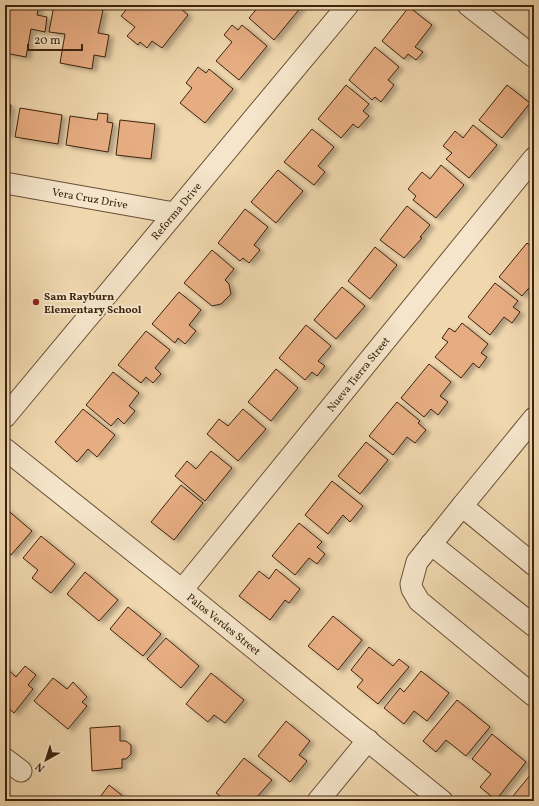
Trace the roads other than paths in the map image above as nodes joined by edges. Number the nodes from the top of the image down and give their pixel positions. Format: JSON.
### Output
{"nodes":[{"id":1,"x":348,"y":5,"type":"edge"},
{"id":2,"x":468,"y":5,"type":"edge"},
{"id":3,"x":534,"y":57,"type":"edge"},
{"id":4,"x":534,"y":158,"type":"edge"},
{"id":5,"x":5,"y":183,"type":"edge"},
{"id":6,"x":174,"y":213,"type":"junction"},
{"id":7,"x":5,"y":417,"type":"edge"},
{"id":8,"x":534,"y":418,"type":"edge"},
{"id":9,"x":5,"y":449,"type":"edge"},
{"id":10,"x":462,"y":506,"type":"junction"},
{"id":11,"x":431,"y":544,"type":"junction"},
{"id":12,"x":534,"y":565,"type":"edge"},
{"id":13,"x":182,"y":590,"type":"junction"},
{"id":14,"x":534,"y":626,"type":"edge"},
{"id":15,"x":534,"y":696,"type":"edge"},
{"id":16,"x":368,"y":740,"type":"junction"},
{"id":17,"x":318,"y":801,"type":"edge"},
{"id":18,"x":442,"y":801,"type":"edge"}],
"edges":[{"from":1,"to":6,"type":"street","name":"Reforma Drive"},
{"from":2,"to":3,"type":"street"},
{"from":4,"to":13,"type":"street","name":"Nueva Tierra Street"},
{"from":5,"to":6,"type":"street","name":"Vera Cruz Drive"},
{"from":6,"to":7,"type":"street","name":"Reforma Drive"},
{"from":8,"to":10,"type":"street"},
{"from":9,"to":13,"type":"street","name":"Palos Verdes Street"},
{"from":10,"to":11,"type":"street"},
{"from":10,"to":12,"type":"street"},
{"from":11,"to":14,"type":"street"},
{"from":11,"to":15,"type":"street"},
{"from":13,"to":16,"type":"street","name":"Palos Verdes Street"},
{"from":16,"to":17,"type":"street"},
{"from":16,"to":18,"type":"street","name":"Palos Verdes Street"}]}
